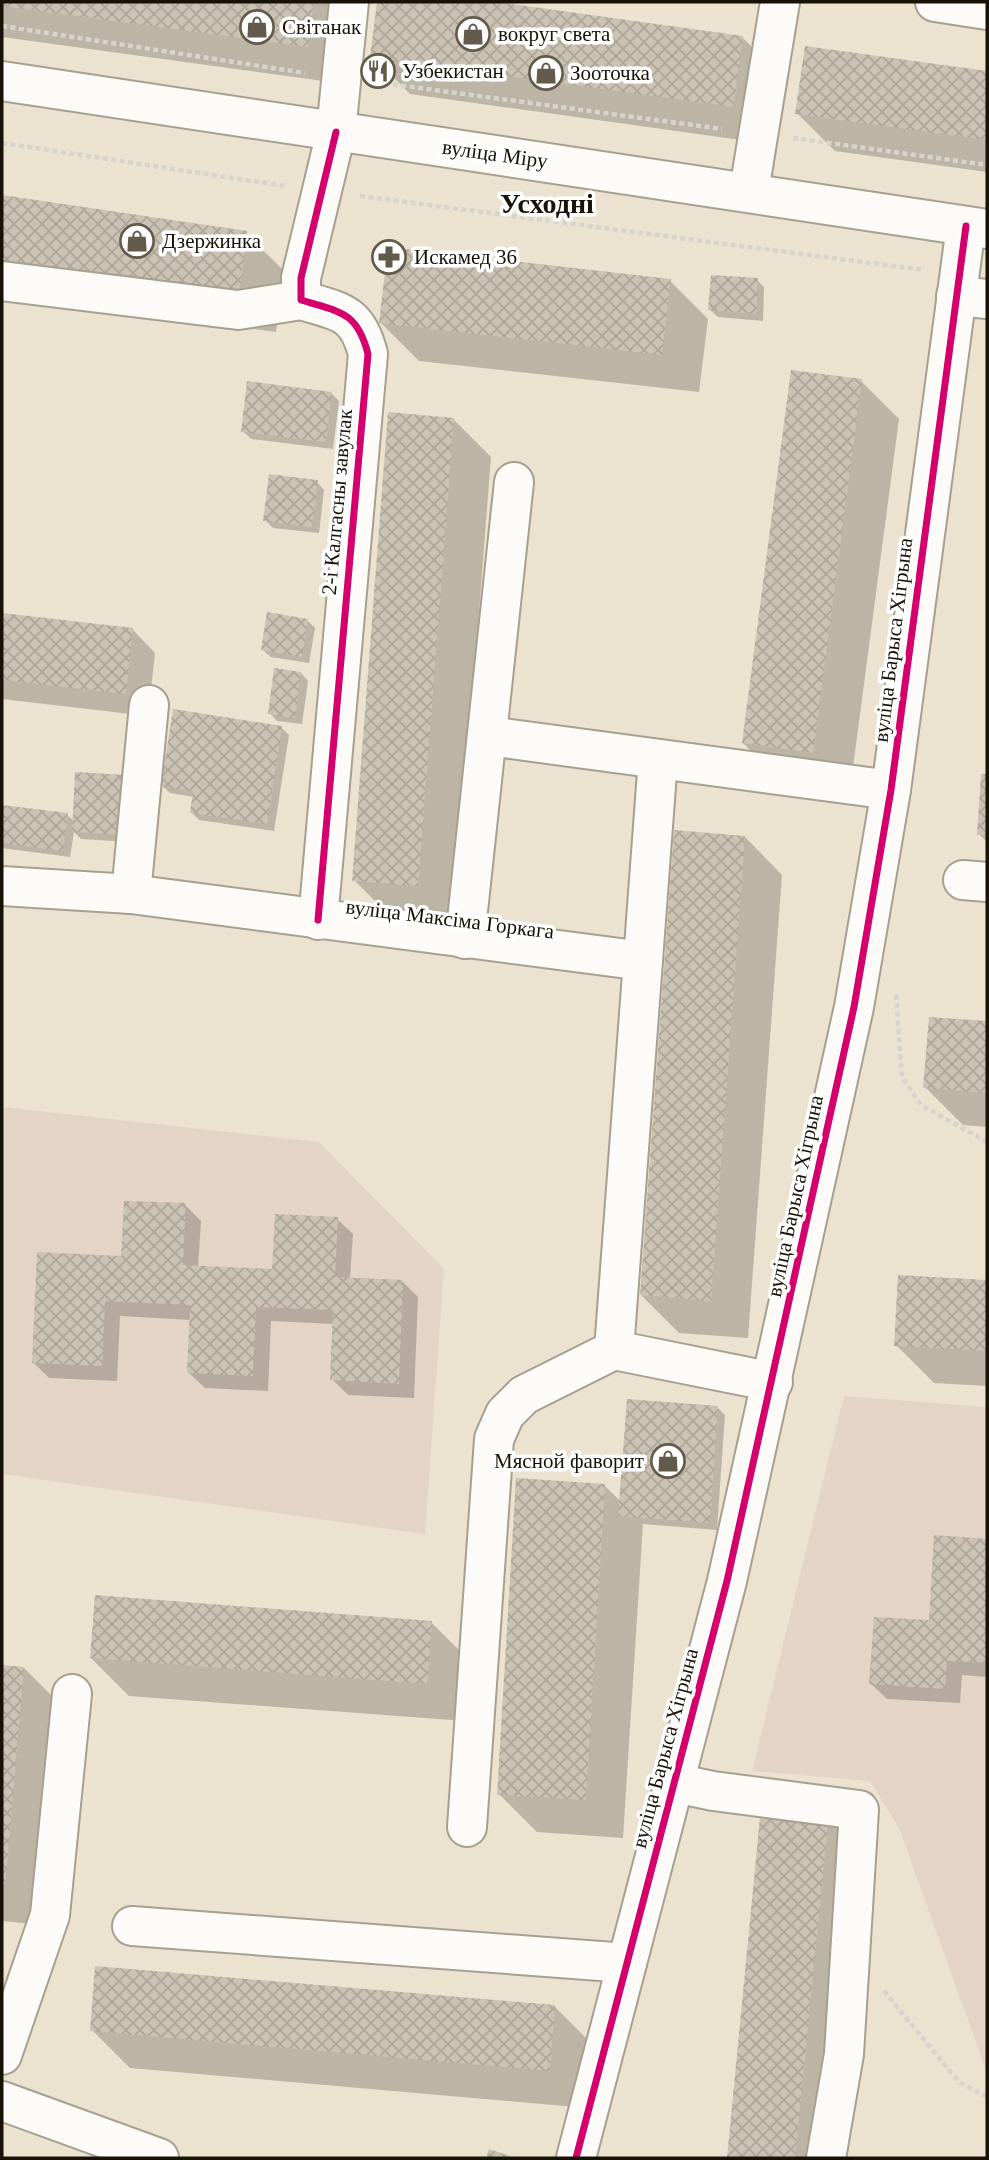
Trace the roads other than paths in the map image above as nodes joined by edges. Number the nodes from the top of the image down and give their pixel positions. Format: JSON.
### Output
{"nodes":[{"id":1,"x":349,"y":2,"type":"edge"},
{"id":2,"x":780,"y":2,"type":"edge"},
{"id":3,"x":935,"y":2,"type":"edge"},
{"id":4,"x":987,"y":9,"type":"edge"},
{"id":5,"x":2,"y":81,"type":"edge"},
{"id":6,"x":336,"y":132,"type":"junction"},
{"id":7,"x":750,"y":191,"type":"junction"},
{"id":8,"x":976,"y":227,"type":"edge"},
{"id":9,"x":2,"y":281,"type":"edge"},
{"id":10,"x":972,"y":298,"type":"edge"},
{"id":11,"x":301,"y":300,"type":"junction"},
{"id":12,"x":514,"y":482,"type":"dead end"},
{"id":13,"x":149,"y":705,"type":"dead end"},
{"id":14,"x":488,"y":736,"type":"junction"},
{"id":15,"x":658,"y":759,"type":"junction"},
{"id":16,"x":891,"y":790,"type":"junction"},
{"id":17,"x":2,"y":886,"type":"edge"},
{"id":18,"x":131,"y":894,"type":"junction"},
{"id":19,"x":318,"y":920,"type":"junction"},
{"id":20,"x":465,"y":939,"type":"junction"},
{"id":21,"x":643,"y":961,"type":"junction"},
{"id":22,"x":614,"y":1350,"type":"junction"},
{"id":23,"x":773,"y":1382,"type":"junction"},
{"id":24,"x":72,"y":1695,"type":"dead end"},
{"id":25,"x":675,"y":1783,"type":"junction"},
{"id":26,"x":467,"y":1826,"type":"dead end"},
{"id":27,"x":132,"y":1926,"type":"dead end"},
{"id":28,"x":627,"y":1963,"type":"junction"},
{"id":29,"x":2,"y":2055,"type":"edge"},
{"id":30,"x":2,"y":2101,"type":"edge"},
{"id":31,"x":159,"y":2158,"type":"edge"},
{"id":32,"x":576,"y":2158,"type":"edge"},
{"id":33,"x":827,"y":2158,"type":"edge"}],
"edges":[{"from":1,"to":6,"type":"street"},
{"from":2,"to":7,"type":"street"},
{"from":3,"to":4,"type":"street"},
{"from":5,"to":6,"type":"street","name":"вуліца Міру"},
{"from":6,"to":7,"type":"street","name":"вуліца Міру"},
{"from":6,"to":11,"type":"street"},
{"from":7,"to":8,"type":"street","name":"вуліца Міру"},
{"from":8,"to":10,"type":"street","name":"вуліца Барыса Хігрына"},
{"from":9,"to":11,"type":"street"},
{"from":10,"to":16,"type":"street","name":"вуліца Барыса Хігрына"},
{"from":11,"to":19,"type":"street","name":"2-і Калгасны завулак"},
{"from":12,"to":14,"type":"street"},
{"from":13,"to":18,"type":"street"},
{"from":14,"to":15,"type":"street"},
{"from":14,"to":20,"type":"street"},
{"from":15,"to":16,"type":"street"},
{"from":15,"to":21,"type":"street"},
{"from":16,"to":23,"type":"street","name":"вуліца Барыса Хігрына"},
{"from":17,"to":18,"type":"street","name":"вуліца Максіма Горкага"},
{"from":18,"to":19,"type":"street","name":"вуліца Максіма Горкага"},
{"from":19,"to":20,"type":"street","name":"вуліца Максіма Горкага"},
{"from":20,"to":21,"type":"street","name":"вуліца Максіма Горкага"},
{"from":21,"to":22,"type":"street"},
{"from":22,"to":23,"type":"street"},
{"from":22,"to":26,"type":"street"},
{"from":23,"to":25,"type":"street","name":"вуліца Барыса Хігрына"},
{"from":24,"to":29,"type":"street"},
{"from":25,"to":28,"type":"street","name":"вуліца Барыса Хігрына"},
{"from":25,"to":33,"type":"street"},
{"from":27,"to":28,"type":"street"},
{"from":28,"to":32,"type":"street","name":"вуліца Барыса Хігрына"},
{"from":30,"to":31,"type":"street"}]}
